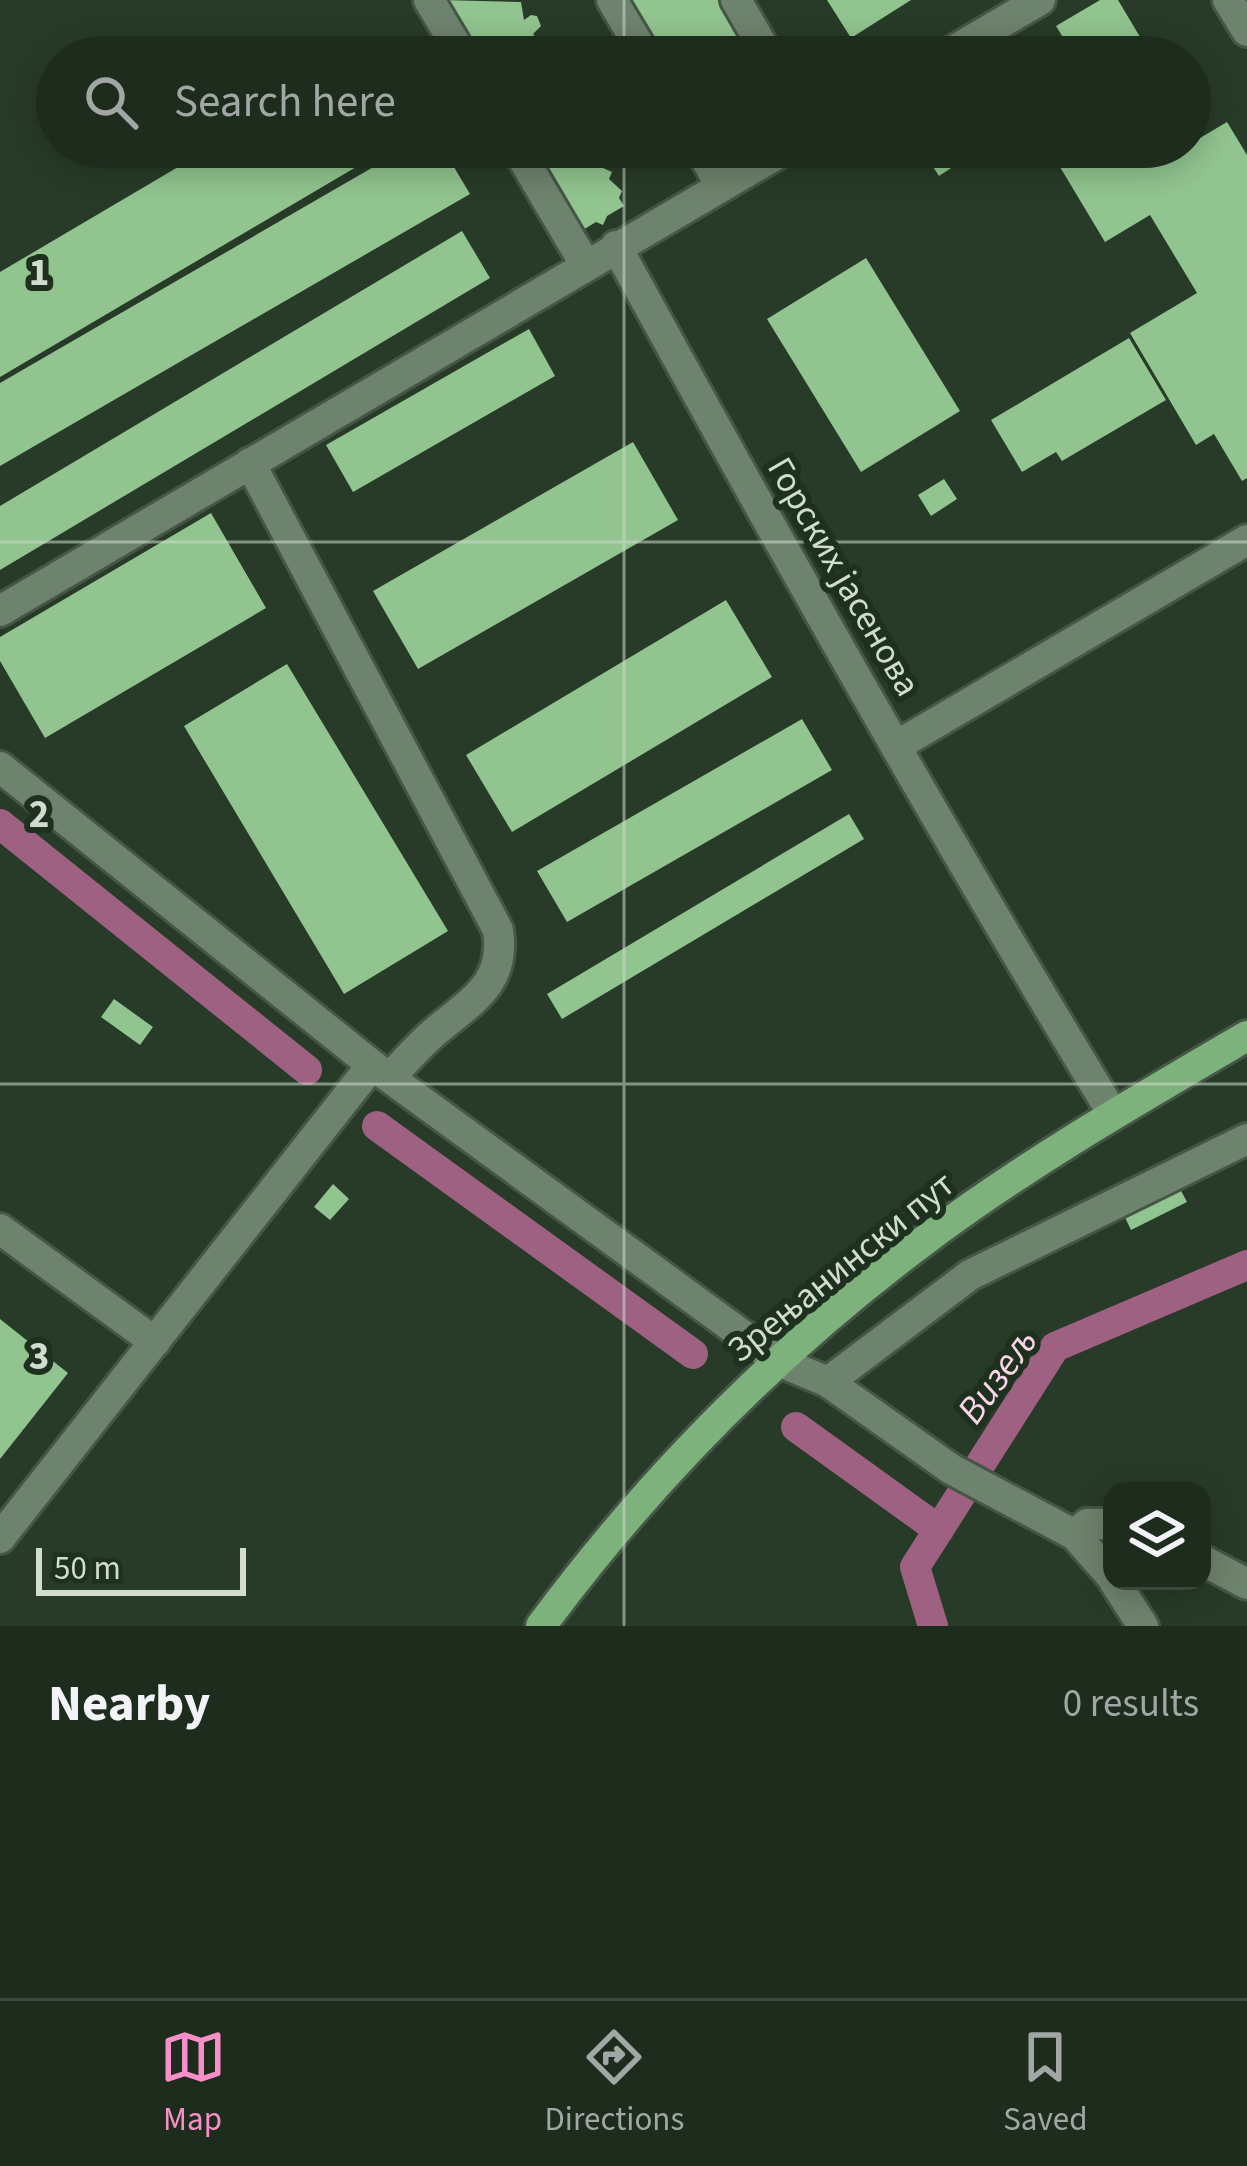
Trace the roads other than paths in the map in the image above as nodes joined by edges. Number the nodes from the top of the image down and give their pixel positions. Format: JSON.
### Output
{"nodes":[{"id":1,"x":429,"y":0,"type":"edge"},
{"id":2,"x":612,"y":0,"type":"edge"},
{"id":3,"x":736,"y":0,"type":"edge"},
{"id":4,"x":1040,"y":0,"type":"edge"},
{"id":5,"x":1228,"y":0,"type":"edge"},
{"id":6,"x":1247,"y":32,"type":"edge"},
{"id":7,"x":450,"y":36,"type":"edge"},
{"id":8,"x":633,"y":36,"type":"edge"},
{"id":9,"x":757,"y":36,"type":"edge"},
{"id":10,"x":979,"y":36,"type":"edge"},
{"id":11,"x":528,"y":168,"type":"edge"},
{"id":12,"x":712,"y":168,"type":"edge"},
{"id":13,"x":752,"y":168,"type":"edge"},
{"id":14,"x":722,"y":185,"type":"junction"},
{"id":15,"x":616,"y":246,"type":"junction"},
{"id":16,"x":585,"y":264,"type":"junction"},
{"id":17,"x":250,"y":463,"type":"junction"},
{"id":18,"x":1247,"y":540,"type":"edge"},
{"id":19,"x":0,"y":611,"type":"edge"},
{"id":20,"x":898,"y":745,"type":"junction"},
{"id":21,"x":0,"y":767,"type":"edge"},
{"id":22,"x":1247,"y":1036,"type":"edge"},
{"id":23,"x":381,"y":1071,"type":"junction"},
{"id":24,"x":1113,"y":1114,"type":"junction"},
{"id":25,"x":1247,"y":1139,"type":"edge"},
{"id":26,"x":0,"y":1229,"type":"edge"},
{"id":27,"x":154,"y":1342,"type":"junction"},
{"id":28,"x":778,"y":1361,"type":"junction"},
{"id":29,"x":828,"y":1382,"type":"junction"},
{"id":30,"x":1103,"y":1524,"type":"edge"},
{"id":31,"x":1075,"y":1535,"type":"junction"},
{"id":32,"x":0,"y":1538,"type":"edge"},
{"id":33,"x":1211,"y":1565,"type":"edge"},
{"id":34,"x":1103,"y":1567,"type":"edge"},
{"id":35,"x":1247,"y":1583,"type":"edge"},
{"id":36,"x":1120,"y":1590,"type":"edge"},
{"id":37,"x":541,"y":1626,"type":"edge"},
{"id":38,"x":1143,"y":1626,"type":"edge"}],
"edges":[{"from":1,"to":7,"type":"street"},
{"from":2,"to":8,"type":"street"},
{"from":3,"to":9,"type":"street"},
{"from":4,"to":10,"type":"street"},
{"from":5,"to":6,"type":"street"},
{"from":11,"to":16,"type":"street"},
{"from":12,"to":14,"type":"street"},
{"from":13,"to":14,"type":"street"},
{"from":14,"to":15,"type":"street"},
{"from":15,"to":16,"type":"street"},
{"from":15,"to":20,"type":"street","name":"Горских јасенова"},
{"from":16,"to":17,"type":"street"},
{"from":17,"to":19,"type":"street"},
{"from":17,"to":23,"type":"street"},
{"from":18,"to":20,"type":"street"},
{"from":20,"to":24,"type":"street","name":"Горских јасенова"},
{"from":21,"to":23,"type":"street"},
{"from":22,"to":24,"type":"main road","name":"Зрењанински пут"},
{"from":23,"to":27,"type":"street"},
{"from":23,"to":28,"type":"street"},
{"from":24,"to":28,"type":"main road","name":"Зрењанински пут"},
{"from":25,"to":29,"type":"street"},
{"from":26,"to":27,"type":"street"},
{"from":27,"to":32,"type":"street"},
{"from":28,"to":29,"type":"street"},
{"from":28,"to":37,"type":"main road","name":"Зрењанински пут"},
{"from":29,"to":31,"type":"street"},
{"from":30,"to":31,"type":"street"},
{"from":31,"to":34,"type":"street"},
{"from":33,"to":35,"type":"street"},
{"from":36,"to":38,"type":"street"}]}
